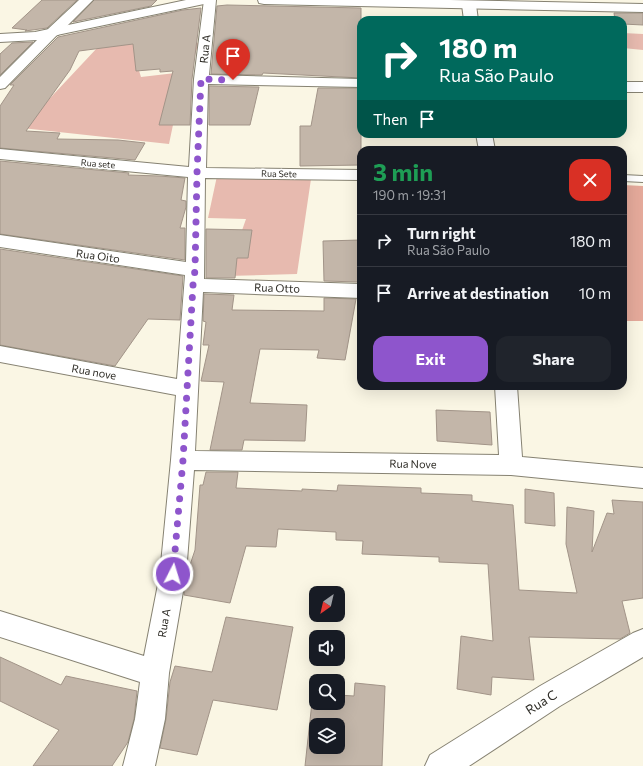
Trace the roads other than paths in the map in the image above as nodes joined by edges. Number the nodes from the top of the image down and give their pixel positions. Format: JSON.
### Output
{"nodes":[{"id":1,"x":87,"y":0,"type":"edge"},
{"id":2,"x":204,"y":0,"type":"edge"},
{"id":3,"x":210,"y":0,"type":"edge"},
{"id":4,"x":264,"y":0,"type":"edge"},
{"id":5,"x":353,"y":1,"type":"edge"},
{"id":6,"x":500,"y":3,"type":"edge"},
{"id":7,"x":469,"y":5,"type":"junction"},
{"id":8,"x":643,"y":8,"type":"edge"},
{"id":9,"x":470,"y":16,"type":"edge"},
{"id":10,"x":53,"y":32,"type":"junction"},
{"id":11,"x":0,"y":38,"type":"edge"},
{"id":12,"x":201,"y":79,"type":"junction"},
{"id":13,"x":357,"y":83,"type":"edge"},
{"id":14,"x":0,"y":85,"type":"edge"},
{"id":15,"x":627,"y":87,"type":"edge"},
{"id":16,"x":643,"y":87,"type":"edge"},
{"id":17,"x":0,"y":154,"type":"edge"},
{"id":18,"x":197,"y":173,"type":"junction"},
{"id":19,"x":357,"y":174,"type":"edge"},
{"id":20,"x":627,"y":178,"type":"edge"},
{"id":21,"x":643,"y":179,"type":"edge"},
{"id":22,"x":0,"y":241,"type":"edge"},
{"id":23,"x":194,"y":278,"type":"junction"},
{"id":24,"x":357,"y":291,"type":"edge"},
{"id":25,"x":0,"y":354,"type":"edge"},
{"id":26,"x":187,"y":389,"type":"junction"},
{"id":27,"x":506,"y":390,"type":"edge"},
{"id":28,"x":183,"y":460,"type":"junction"},
{"id":29,"x":511,"y":465,"type":"junction"},
{"id":30,"x":643,"y":478,"type":"edge"},
{"id":31,"x":0,"y":624,"type":"edge"},
{"id":32,"x":643,"y":642,"type":"edge"},
{"id":33,"x":156,"y":673,"type":"junction"},
{"id":34,"x":139,"y":766,"type":"edge"},
{"id":35,"x":441,"y":766,"type":"edge"}],
"edges":[{"from":1,"to":10,"type":"street"},
{"from":2,"to":10,"type":"street"},
{"from":3,"to":12,"type":"street","name":"Rua A"},
{"from":4,"to":5,"type":"street"},
{"from":5,"to":7,"type":"street"},
{"from":6,"to":7,"type":"street"},
{"from":6,"to":8,"type":"street"},
{"from":7,"to":9,"type":"street"},
{"from":10,"to":11,"type":"street"},
{"from":10,"to":14,"type":"street"},
{"from":12,"to":13,"type":"street"},
{"from":12,"to":18,"type":"street","name":"Rua A"},
{"from":15,"to":16,"type":"street"},
{"from":17,"to":18,"type":"street","name":"Rua sete"},
{"from":18,"to":19,"type":"street","name":"Rua Sete"},
{"from":18,"to":23,"type":"street","name":"Rua A"},
{"from":20,"to":21,"type":"lane"},
{"from":22,"to":23,"type":"street","name":"Rua Oito"},
{"from":23,"to":24,"type":"street","name":"Rua Otto"},
{"from":23,"to":26,"type":"street","name":"Rua A"},
{"from":25,"to":26,"type":"street","name":"Rua nove"},
{"from":26,"to":28,"type":"street","name":"Rua A"},
{"from":27,"to":29,"type":"street"},
{"from":28,"to":29,"type":"street","name":"Rua Nove"},
{"from":28,"to":33,"type":"street","name":"Rua A"},
{"from":29,"to":30,"type":"street","name":"Rua Nove"},
{"from":31,"to":33,"type":"street"},
{"from":32,"to":35,"type":"street","name":"Rua C"},
{"from":33,"to":34,"type":"street","name":"Rua A"}]}
